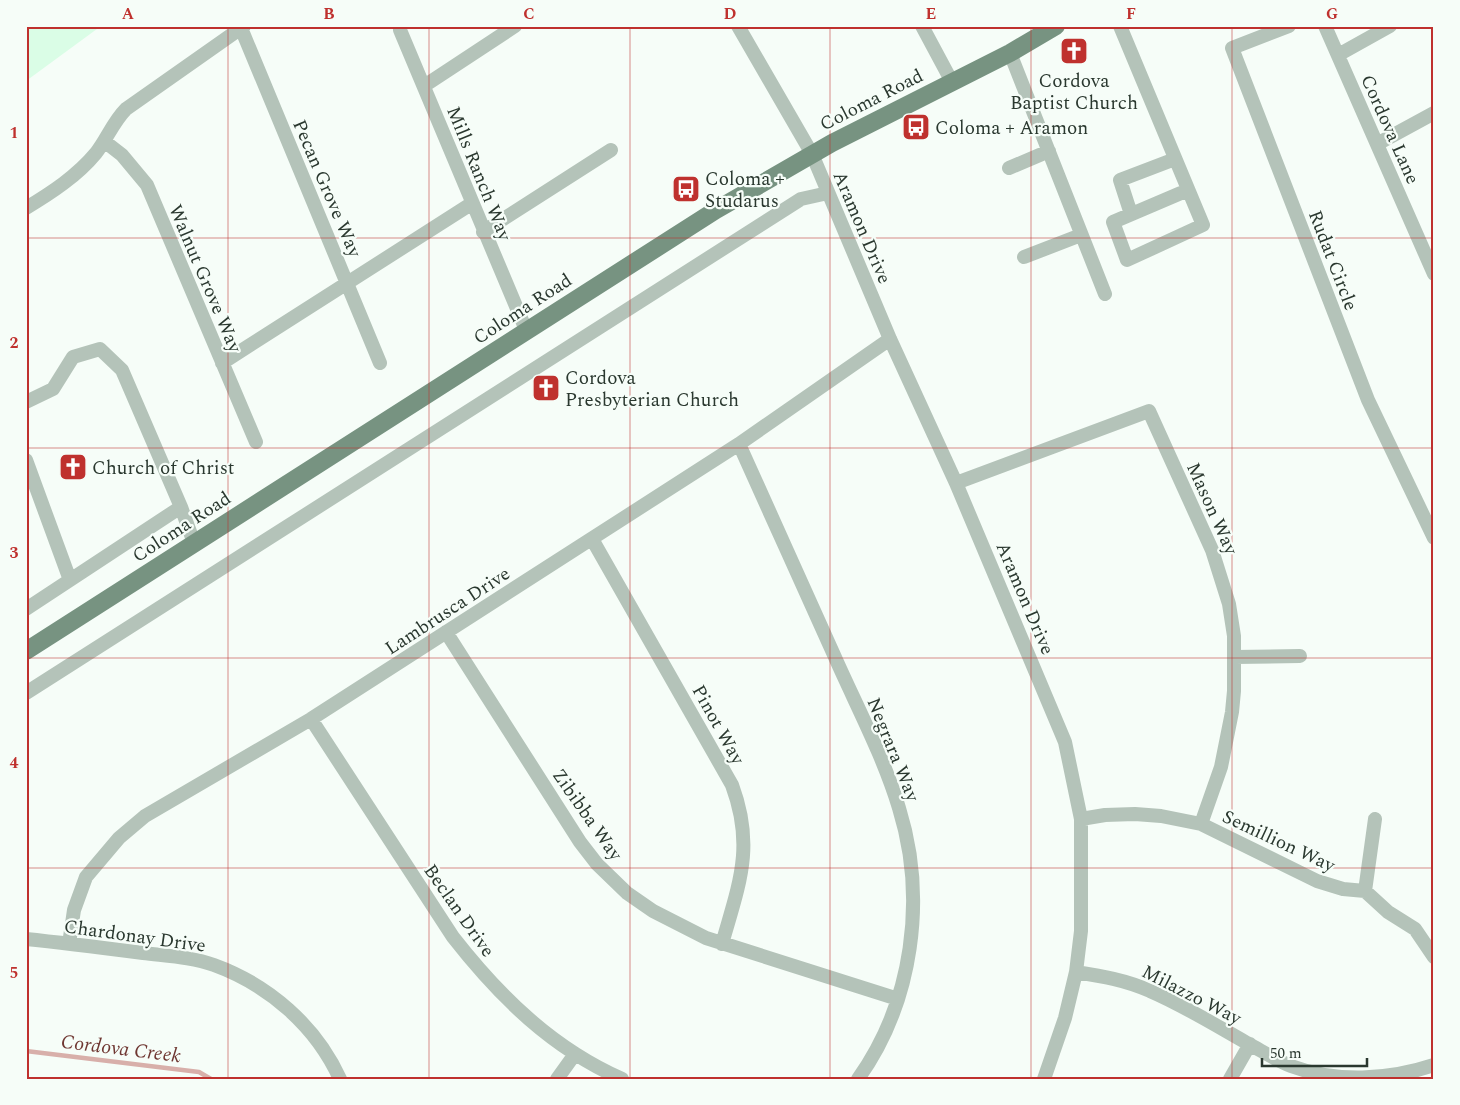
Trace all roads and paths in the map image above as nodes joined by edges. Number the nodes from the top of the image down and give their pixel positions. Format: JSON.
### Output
{"nodes":[{"id":1,"x":515,"y":26,"type":"edge"},
{"id":2,"x":738,"y":26,"type":"edge"},
{"id":3,"x":922,"y":26,"type":"edge"},
{"id":4,"x":1056,"y":26,"type":"edge"},
{"id":5,"x":1120,"y":26,"type":"edge"},
{"id":6,"x":1289,"y":26,"type":"edge"},
{"id":7,"x":1325,"y":26,"type":"edge"},
{"id":8,"x":1390,"y":26,"type":"edge"},
{"id":9,"x":242,"y":27,"type":"edge"},
{"id":10,"x":400,"y":30,"type":"dead end"},
{"id":11,"x":1038,"y":31,"type":"edge"},
{"id":12,"x":1010,"y":53,"type":"junction"},
{"id":13,"x":1338,"y":55,"type":"junction"},
{"id":14,"x":952,"y":82,"type":"junction"},
{"id":15,"x":424,"y":86,"type":"junction"},
{"id":16,"x":1434,"y":113,"type":"edge"},
{"id":17,"x":104,"y":141,"type":"junction"},
{"id":18,"x":1377,"y":144,"type":"junction"},
{"id":19,"x":611,"y":150,"type":"dead end"},
{"id":20,"x":1049,"y":151,"type":"junction"},
{"id":21,"x":812,"y":154,"type":"junction"},
{"id":22,"x":1175,"y":159,"type":"junction"},
{"id":23,"x":1009,"y":168,"type":"dead end"},
{"id":24,"x":1188,"y":190,"type":"junction"},
{"id":25,"x":828,"y":193,"type":"junction"},
{"id":26,"x":471,"y":204,"type":"junction"},
{"id":27,"x":26,"y":208,"type":"edge"},
{"id":28,"x":1131,"y":214,"type":"junction"},
{"id":29,"x":483,"y":232,"type":"junction"},
{"id":30,"x":1082,"y":235,"type":"junction"},
{"id":31,"x":1024,"y":258,"type":"dead end"},
{"id":32,"x":1434,"y":274,"type":"edge"},
{"id":33,"x":347,"y":283,"type":"junction"},
{"id":34,"x":1105,"y":294,"type":"dead end"},
{"id":35,"x":526,"y":330,"type":"junction"},
{"id":36,"x":890,"y":339,"type":"junction"},
{"id":37,"x":222,"y":363,"type":"junction"},
{"id":38,"x":380,"y":363,"type":"dead end"},
{"id":39,"x":26,"y":402,"type":"edge"},
{"id":40,"x":256,"y":442,"type":"dead end"},
{"id":41,"x":739,"y":444,"type":"junction"},
{"id":42,"x":26,"y":460,"type":"edge"},
{"id":43,"x":956,"y":483,"type":"junction"},
{"id":44,"x":181,"y":506,"type":"junction"},
{"id":45,"x":592,"y":538,"type":"junction"},
{"id":46,"x":1434,"y":538,"type":"edge"},
{"id":47,"x":194,"y":542,"type":"junction"},
{"id":48,"x":70,"y":580,"type":"junction"},
{"id":49,"x":26,"y":609,"type":"edge"},
{"id":50,"x":446,"y":632,"type":"junction"},
{"id":51,"x":26,"y":651,"type":"edge"},
{"id":52,"x":1300,"y":656,"type":"dead end"},
{"id":53,"x":1235,"y":658,"type":"junction"},
{"id":54,"x":26,"y":693,"type":"edge"},
{"id":55,"x":311,"y":719,"type":"junction"},
{"id":56,"x":1375,"y":818,"type":"dead end"},
{"id":57,"x":1081,"y":819,"type":"junction"},
{"id":58,"x":1201,"y":824,"type":"junction"},
{"id":59,"x":1364,"y":891,"type":"junction"},
{"id":60,"x":26,"y":939,"type":"edge"},
{"id":61,"x":69,"y":944,"type":"junction"},
{"id":62,"x":722,"y":944,"type":"junction"},
{"id":63,"x":1434,"y":957,"type":"edge"},
{"id":64,"x":1076,"y":972,"type":"junction"},
{"id":65,"x":898,"y":999,"type":"junction"},
{"id":66,"x":1250,"y":1044,"type":"junction"},
{"id":67,"x":575,"y":1054,"type":"junction"},
{"id":68,"x":1434,"y":1065,"type":"edge"},
{"id":69,"x":1385,"y":1077,"type":"edge"},
{"id":70,"x":340,"y":1079,"type":"edge"},
{"id":71,"x":557,"y":1079,"type":"edge"},
{"id":72,"x":622,"y":1079,"type":"edge"},
{"id":73,"x":858,"y":1079,"type":"edge"},
{"id":74,"x":1044,"y":1079,"type":"edge"},
{"id":75,"x":1230,"y":1079,"type":"edge"}],
"edges":[{"from":1,"to":15,"type":"street"},
{"from":2,"to":21,"type":"street","name":"Aramon Drive"},
{"from":3,"to":14,"type":"street"},
{"from":4,"to":11,"type":"main road","name":"Coloma Road"},
{"from":5,"to":22,"type":"street"},
{"from":6,"to":46,"type":"street","name":"Rudat Circle"},
{"from":7,"to":13,"type":"street","name":"Cordova Lane"},
{"from":8,"to":13,"type":"street"},
{"from":9,"to":17,"type":"street"},
{"from":9,"to":33,"type":"street","name":"Pecan Grove Way"},
{"from":10,"to":15,"type":"street","name":"Mills Ranch Way"},
{"from":11,"to":12,"type":"main road","name":"Coloma Road"},
{"from":12,"to":14,"type":"main road","name":"Coloma Road"},
{"from":12,"to":20,"type":"street"},
{"from":13,"to":18,"type":"street","name":"Cordova Lane"},
{"from":14,"to":21,"type":"main road","name":"Coloma Road"},
{"from":15,"to":26,"type":"street","name":"Mills Ranch Way"},
{"from":16,"to":18,"type":"street"},
{"from":17,"to":27,"type":"street"},
{"from":17,"to":37,"type":"street","name":"Walnut Grove Way"},
{"from":18,"to":32,"type":"street","name":"Cordova Lane"},
{"from":19,"to":29,"type":"street"},
{"from":20,"to":23,"type":"street"},
{"from":20,"to":30,"type":"street"},
{"from":21,"to":25,"type":"street","name":"Aramon Drive"},
{"from":21,"to":35,"type":"main road","name":"Coloma Road"},
{"from":22,"to":24,"type":"street"},
{"from":22,"to":28,"type":"street"},
{"from":24,"to":28,"type":"street"},
{"from":24,"to":28,"type":"street"},
{"from":25,"to":36,"type":"street","name":"Aramon Drive"},
{"from":25,"to":54,"type":"street"},
{"from":26,"to":29,"type":"street","name":"Mills Ranch Way"},
{"from":26,"to":33,"type":"street"},
{"from":29,"to":35,"type":"street","name":"Mills Ranch Way"},
{"from":30,"to":31,"type":"street"},
{"from":30,"to":34,"type":"street"},
{"from":33,"to":37,"type":"street"},
{"from":33,"to":38,"type":"street","name":"Pecan Grove Way"},
{"from":35,"to":47,"type":"main road","name":"Coloma Road"},
{"from":36,"to":41,"type":"street","name":"Lambrusca Drive"},
{"from":36,"to":43,"type":"street","name":"Aramon Drive"},
{"from":37,"to":40,"type":"street","name":"Walnut Grove Way"},
{"from":39,"to":44,"type":"street"},
{"from":41,"to":45,"type":"street","name":"Lambrusca Drive"},
{"from":41,"to":65,"type":"street","name":"Negrara Way"},
{"from":42,"to":48,"type":"street"},
{"from":43,"to":53,"type":"street","name":"Mason Way"},
{"from":43,"to":57,"type":"street","name":"Aramon Drive"},
{"from":44,"to":47,"type":"street"},
{"from":44,"to":48,"type":"street"},
{"from":45,"to":50,"type":"street","name":"Lambrusca Drive"},
{"from":45,"to":62,"type":"street","name":"Pinot Way"},
{"from":47,"to":51,"type":"main road","name":"Coloma Road"},
{"from":48,"to":49,"type":"street"},
{"from":50,"to":55,"type":"street","name":"Lambrusca Drive"},
{"from":50,"to":62,"type":"street","name":"Zibibba Way"},
{"from":52,"to":53,"type":"street"},
{"from":53,"to":58,"type":"street","name":"Mason Way"},
{"from":55,"to":61,"type":"street","name":"Lambrusca Drive"},
{"from":55,"to":67,"type":"street","name":"Beclan Drive"},
{"from":56,"to":59,"type":"street"},
{"from":57,"to":58,"type":"street","name":"Semillion Way"},
{"from":57,"to":64,"type":"street","name":"Aramon Drive"},
{"from":58,"to":59,"type":"street","name":"Semillion Way"},
{"from":59,"to":63,"type":"street"},
{"from":60,"to":61,"type":"street","name":"Chardonay Drive"},
{"from":61,"to":70,"type":"street","name":"Chardonay Drive"},
{"from":62,"to":65,"type":"street","name":"Zibibba Way"},
{"from":64,"to":66,"type":"street","name":"Milazzo Way"},
{"from":64,"to":74,"type":"street","name":"Aramon Drive"},
{"from":65,"to":73,"type":"street","name":"Negrara Way"},
{"from":66,"to":69,"type":"street","name":"Milazzo Way"},
{"from":66,"to":75,"type":"street"},
{"from":67,"to":71,"type":"street"},
{"from":67,"to":72,"type":"street","name":"Beclan Drive"},
{"from":68,"to":69,"type":"street","name":"Milazzo Way"}]}
